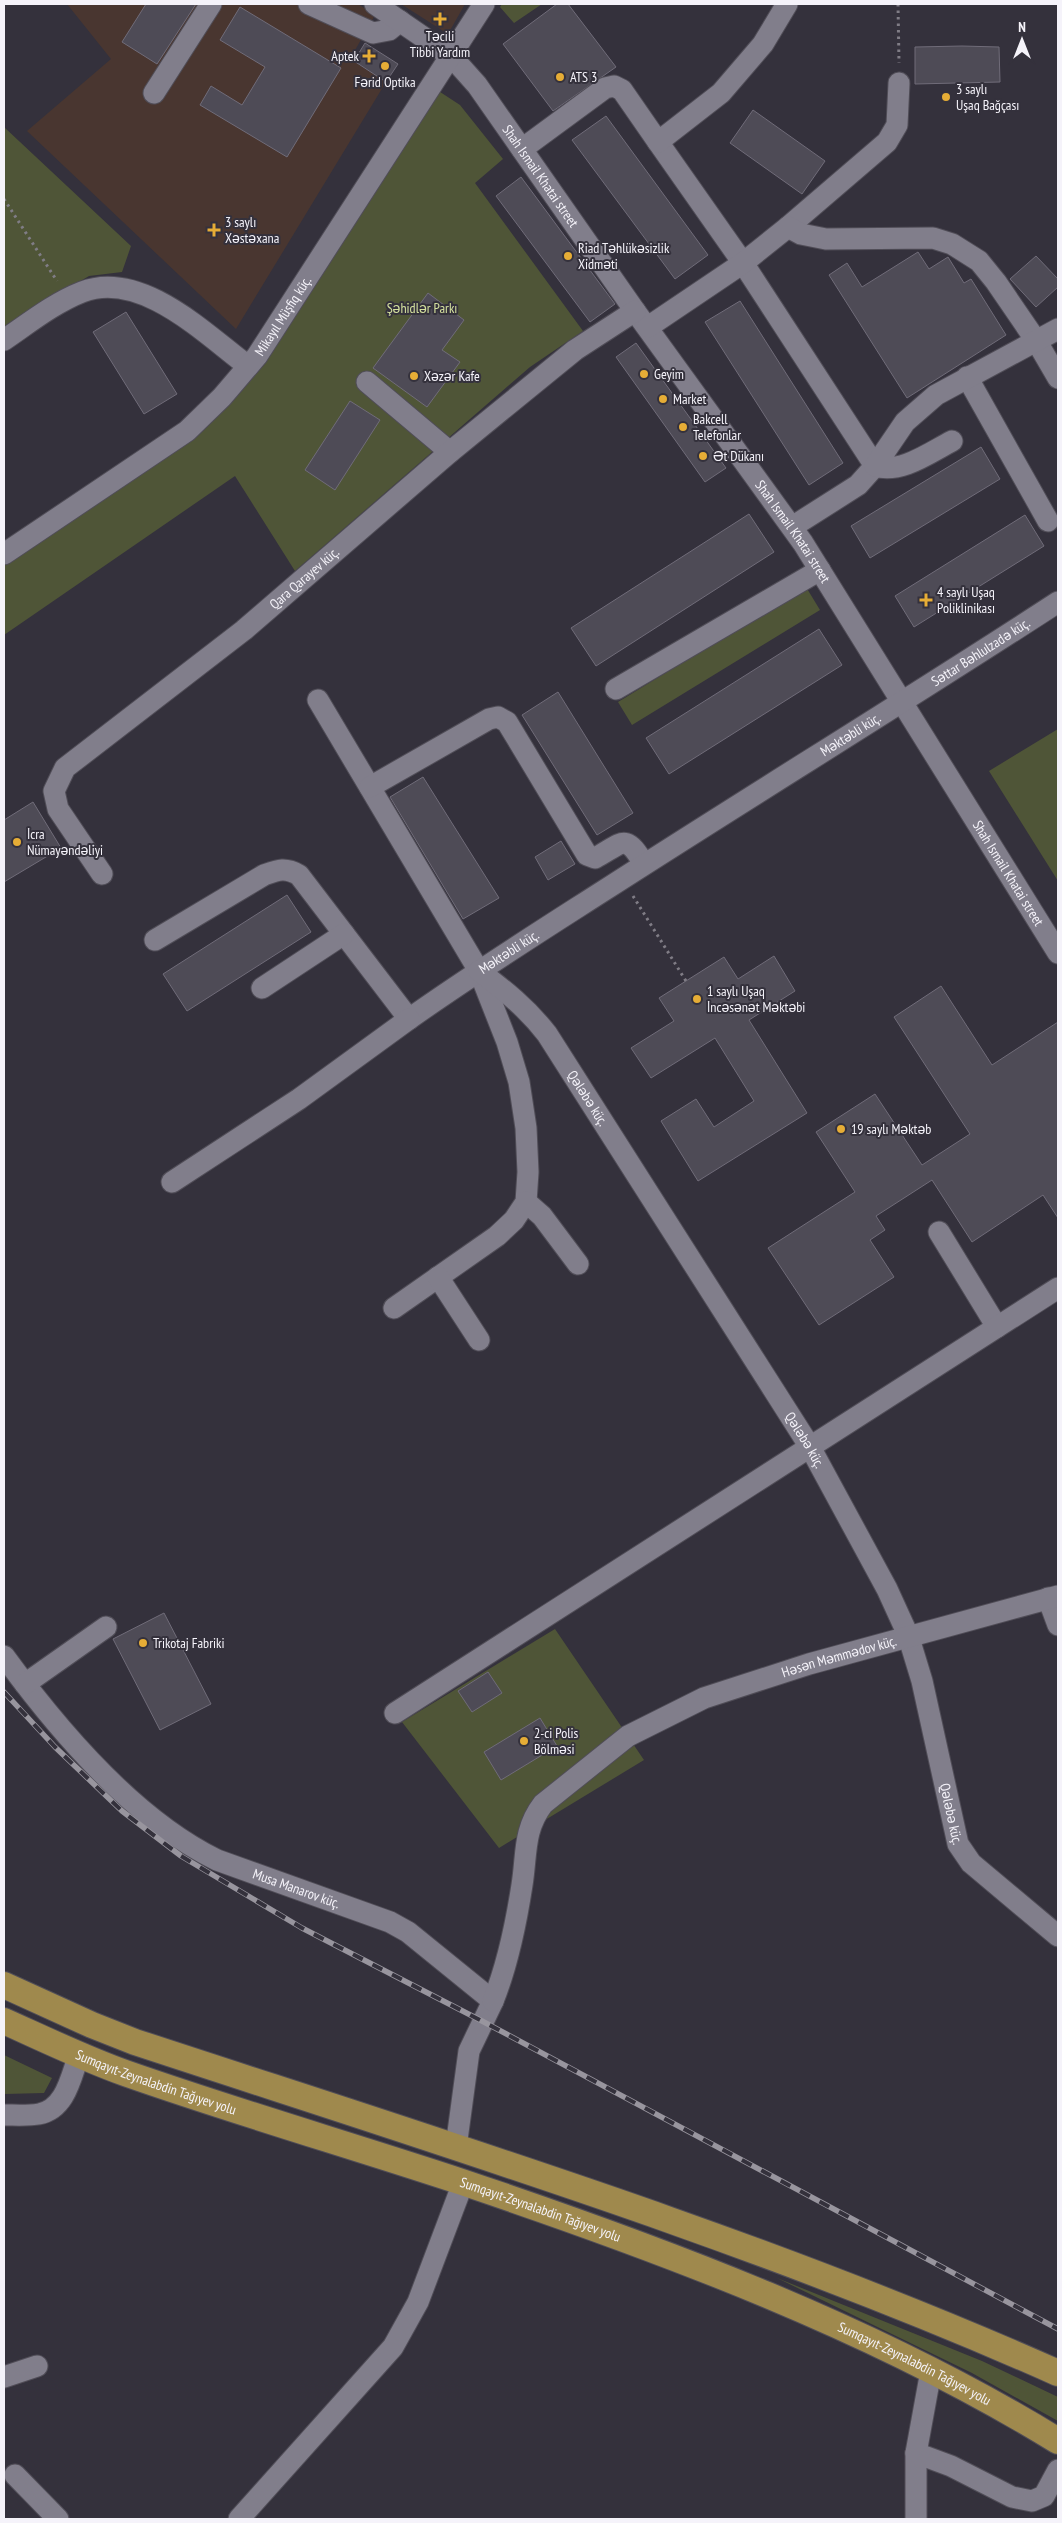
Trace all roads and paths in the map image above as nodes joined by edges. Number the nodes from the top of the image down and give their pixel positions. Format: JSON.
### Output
{"nodes":[{"id":1,"x":211,"y":4,"type":"edge"},
{"id":2,"x":308,"y":4,"type":"edge"},
{"id":3,"x":375,"y":4,"type":"edge"},
{"id":4,"x":787,"y":4,"type":"edge"},
{"id":5,"x":898,"y":4,"type":"edge"},
{"id":6,"x":477,"y":7,"type":"edge"},
{"id":7,"x":400,"y":21,"type":"junction"},
{"id":8,"x":452,"y":57,"type":"junction"},
{"id":9,"x":899,"y":83,"type":"joint"},
{"id":10,"x":154,"y":93,"type":"dead end"},
{"id":11,"x":658,"y":142,"type":"junction"},
{"id":12,"x":522,"y":150,"type":"junction"},
{"id":13,"x":4,"y":199,"type":"edge"},
{"id":14,"x":788,"y":228,"type":"junction"},
{"id":15,"x":743,"y":263,"type":"junction"},
{"id":16,"x":68,"y":298,"type":"junction"},
{"id":17,"x":641,"y":319,"type":"junction"},
{"id":18,"x":1058,"y":329,"type":"edge"},
{"id":19,"x":4,"y":340,"type":"edge"},
{"id":20,"x":1037,"y":342,"type":"junction"},
{"id":21,"x":248,"y":366,"type":"junction"},
{"id":22,"x":967,"y":377,"type":"junction"},
{"id":23,"x":1058,"y":378,"type":"edge"},
{"id":24,"x":367,"y":382,"type":"dead end"},
{"id":25,"x":952,"y":441,"type":"dead end"},
{"id":26,"x":450,"y":452,"type":"junction"},
{"id":27,"x":875,"y":466,"type":"junction"},
{"id":28,"x":1048,"y":521,"type":"dead end"},
{"id":29,"x":792,"y":528,"type":"junction"},
{"id":30,"x":4,"y":554,"type":"edge"},
{"id":31,"x":820,"y":570,"type":"junction"},
{"id":32,"x":1058,"y":602,"type":"edge"},
{"id":33,"x":616,"y":689,"type":"dead end"},
{"id":34,"x":318,"y":700,"type":"dead end"},
{"id":35,"x":902,"y":703,"type":"junction"},
{"id":36,"x":370,"y":787,"type":"junction"},
{"id":37,"x":644,"y":864,"type":"junction"},
{"id":38,"x":102,"y":874,"type":"dead end"},
{"id":39,"x":622,"y":879,"type":"junction"},
{"id":40,"x":344,"y":934,"type":"junction"},
{"id":41,"x":155,"y":940,"type":"dead end"},
{"id":42,"x":1058,"y":953,"type":"edge"},
{"id":43,"x":479,"y":971,"type":"junction"},
{"id":44,"x":686,"y":981,"type":"dead end"},
{"id":45,"x":262,"y":988,"type":"dead end"},
{"id":46,"x":409,"y":1019,"type":"junction"},
{"id":47,"x":172,"y":1182,"type":"dead end"},
{"id":48,"x":526,"y":1202,"type":"junction"},
{"id":49,"x":939,"y":1232,"type":"dead end"},
{"id":50,"x":578,"y":1264,"type":"dead end"},
{"id":51,"x":438,"y":1277,"type":"junction"},
{"id":52,"x":1058,"y":1288,"type":"edge"},
{"id":53,"x":394,"y":1308,"type":"dead end"},
{"id":54,"x":997,"y":1327,"type":"junction"},
{"id":55,"x":479,"y":1340,"type":"dead end"},
{"id":56,"x":810,"y":1447,"type":"junction"},
{"id":57,"x":1053,"y":1597,"type":"edge"},
{"id":58,"x":1058,"y":1625,"type":"edge"},
{"id":59,"x":106,"y":1627,"type":"dead end"},
{"id":60,"x":908,"y":1635,"type":"junction"},
{"id":61,"x":4,"y":1656,"type":"edge"},
{"id":62,"x":24,"y":1684,"type":"junction"},
{"id":63,"x":395,"y":1713,"type":"dead end"},
{"id":64,"x":1058,"y":1936,"type":"edge"},
{"id":65,"x":4,"y":1985,"type":"edge"},
{"id":66,"x":493,"y":2001,"type":"junction"},
{"id":67,"x":4,"y":2021,"type":"edge"},
{"id":68,"x":79,"y":2055,"type":"junction"},
{"id":69,"x":4,"y":2115,"type":"edge"},
{"id":70,"x":456,"y":2147,"type":"junction"},
{"id":71,"x":463,"y":2183,"type":"junction"},
{"id":72,"x":37,"y":2366,"type":"dead end"},
{"id":73,"x":931,"y":2371,"type":"junction"},
{"id":74,"x":1051,"y":2371,"type":"edge"},
{"id":75,"x":4,"y":2377,"type":"edge"},
{"id":76,"x":1058,"y":2441,"type":"edge"},
{"id":77,"x":916,"y":2453,"type":"junction"},
{"id":78,"x":1058,"y":2470,"type":"edge"},
{"id":79,"x":15,"y":2476,"type":"dead end"},
{"id":80,"x":58,"y":2519,"type":"edge"},
{"id":81,"x":239,"y":2519,"type":"edge"},
{"id":82,"x":916,"y":2519,"type":"edge"}],
"edges":[{"from":1,"to":10,"type":"street"},
{"from":2,"to":7,"type":"street"},
{"from":3,"to":7,"type":"street","name":"Shah Ismail Khatai street"},
{"from":4,"to":11,"type":"street"},
{"from":5,"to":9,"type":"path"},
{"from":6,"to":8,"type":"street","name":"Mikayıl Müşfiq küç."},
{"from":7,"to":8,"type":"street","name":"Shah Ismail Khatai street"},
{"from":8,"to":12,"type":"street","name":"Shah Ismail Khatai street"},
{"from":8,"to":21,"type":"street","name":"Mikayıl Müşfiq küç."},
{"from":9,"to":14,"type":"street","name":"Qara Qarayev küç."},
{"from":11,"to":12,"type":"street"},
{"from":11,"to":15,"type":"street"},
{"from":12,"to":17,"type":"street","name":"Shah Ismail Khatai street"},
{"from":13,"to":16,"type":"path"},
{"from":14,"to":15,"type":"street","name":"Qara Qarayev küç."},
{"from":14,"to":20,"type":"street"},
{"from":15,"to":17,"type":"street","name":"Qara Qarayev küç."},
{"from":15,"to":27,"type":"street"},
{"from":16,"to":19,"type":"street"},
{"from":16,"to":21,"type":"street"},
{"from":17,"to":26,"type":"street","name":"Qara Qarayev küç."},
{"from":17,"to":29,"type":"street","name":"Shah Ismail Khatai street"},
{"from":18,"to":20,"type":"street"},
{"from":20,"to":22,"type":"street"},
{"from":20,"to":23,"type":"street"},
{"from":21,"to":30,"type":"street","name":"Mikayıl Müşfiq küç."},
{"from":22,"to":27,"type":"street"},
{"from":22,"to":28,"type":"street"},
{"from":24,"to":26,"type":"street"},
{"from":25,"to":27,"type":"street"},
{"from":26,"to":38,"type":"street","name":"Qara Qarayev küç."},
{"from":27,"to":29,"type":"street"},
{"from":29,"to":31,"type":"street","name":"Shah Ismail Khatai street"},
{"from":31,"to":33,"type":"street"},
{"from":31,"to":35,"type":"street","name":"Shah Ismail Khatai street"},
{"from":32,"to":35,"type":"street","name":"Səttar Bəhlulzadə küç."},
{"from":34,"to":36,"type":"street"},
{"from":35,"to":37,"type":"street","name":"Məktəbli küç."},
{"from":35,"to":42,"type":"street","name":"Shah Ismail Khatai street"},
{"from":36,"to":37,"type":"street"},
{"from":36,"to":43,"type":"street"},
{"from":37,"to":39,"type":"street","name":"Məktəbli küç."},
{"from":39,"to":43,"type":"street","name":"Məktəbli küç."},
{"from":39,"to":44,"type":"path"},
{"from":40,"to":41,"type":"street"},
{"from":40,"to":45,"type":"street"},
{"from":40,"to":46,"type":"street"},
{"from":43,"to":46,"type":"street","name":"Məktəbli küç."},
{"from":43,"to":48,"type":"street"},
{"from":43,"to":56,"type":"street","name":"Qələbə küç."},
{"from":46,"to":47,"type":"street","name":"Məktəbli küç."},
{"from":48,"to":50,"type":"street"},
{"from":48,"to":51,"type":"street"},
{"from":49,"to":54,"type":"street"},
{"from":51,"to":53,"type":"street"},
{"from":51,"to":55,"type":"street"},
{"from":52,"to":54,"type":"street"},
{"from":54,"to":56,"type":"street"},
{"from":56,"to":60,"type":"street","name":"Qələbə küç."},
{"from":56,"to":63,"type":"street"},
{"from":57,"to":58,"type":"street"},
{"from":57,"to":60,"type":"street","name":"Həsən Məmmədov küç."},
{"from":59,"to":62,"type":"street"},
{"from":60,"to":64,"type":"street","name":"Qələbə küç."},
{"from":60,"to":66,"type":"street","name":"Həsən Məmmədov küç."},
{"from":61,"to":62,"type":"street","name":"Musa Manarov küç."},
{"from":62,"to":66,"type":"street","name":"Musa Manarov küç."},
{"from":65,"to":70,"type":"main road"},
{"from":66,"to":70,"type":"street"},
{"from":67,"to":68,"type":"main road","name":"Sumqayıt-Zeynalabdin Tağıyev yolu"},
{"from":68,"to":69,"type":"street"},
{"from":68,"to":71,"type":"main road","name":"Sumqayıt-Zeynalabdin Tağıyev yolu"},
{"from":70,"to":74,"type":"main road"},
{"from":71,"to":73,"type":"main road","name":"Sumqayıt-Zeynalabdin Tağıyev yolu"},
{"from":71,"to":81,"type":"street"},
{"from":72,"to":75,"type":"street"},
{"from":73,"to":76,"type":"main road","name":"Sumqayıt-Zeynalabdin Tağıyev yolu"},
{"from":73,"to":77,"type":"street"},
{"from":77,"to":78,"type":"street"},
{"from":77,"to":82,"type":"street"},
{"from":79,"to":80,"type":"street"}]}
